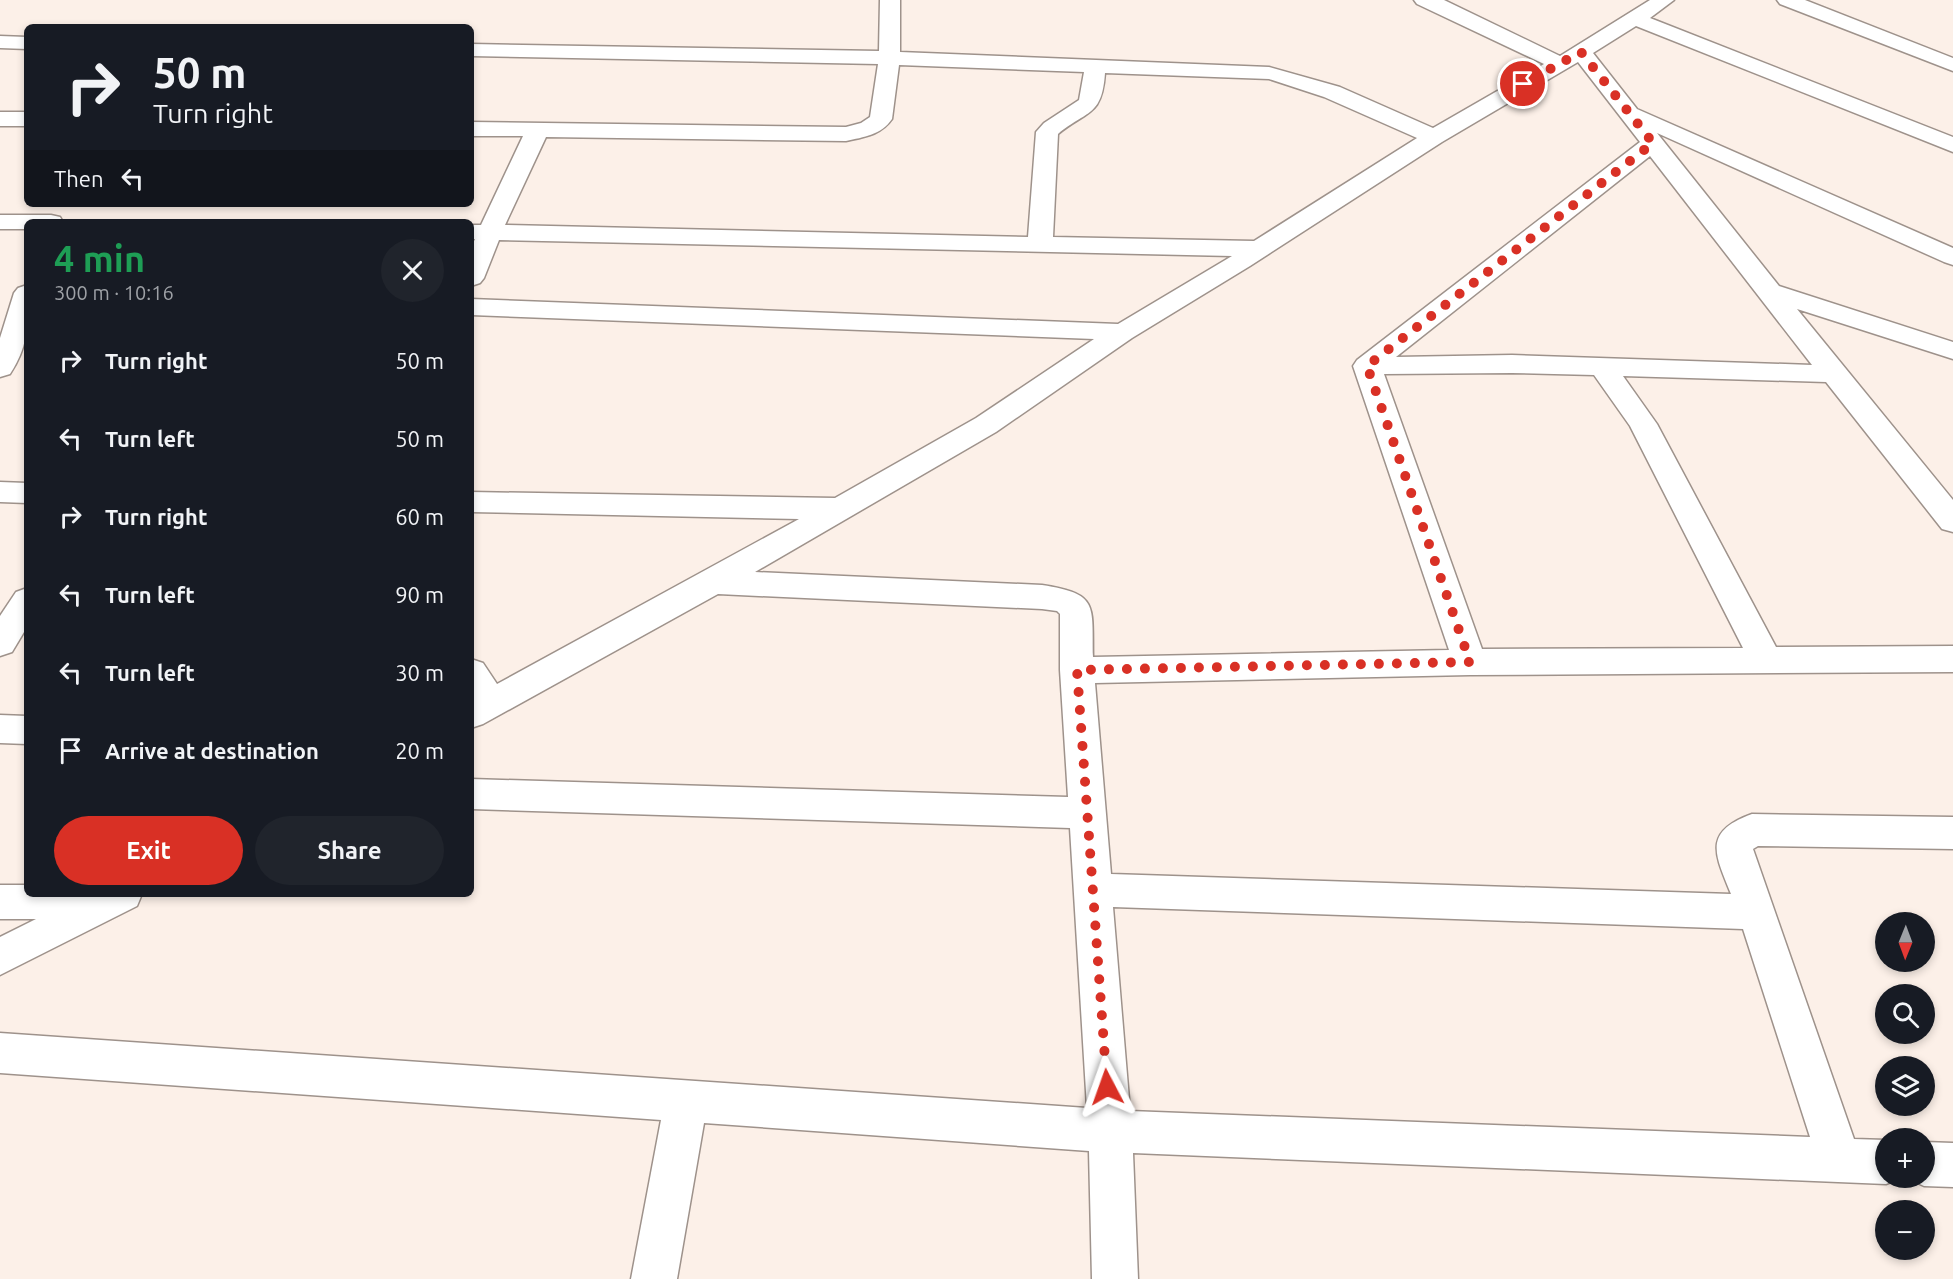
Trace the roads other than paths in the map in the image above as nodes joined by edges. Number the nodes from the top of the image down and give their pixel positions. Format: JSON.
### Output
{"nodes":[{"id":1,"x":890,"y":0,"type":"edge"},
{"id":2,"x":1424,"y":0,"type":"edge"},
{"id":3,"x":1660,"y":0,"type":"edge"},
{"id":4,"x":1787,"y":0,"type":"edge"},
{"id":5,"x":1635,"y":19,"type":"junction"},
{"id":6,"x":0,"y":42,"type":"edge"},
{"id":7,"x":24,"y":43,"type":"edge"},
{"id":8,"x":474,"y":50,"type":"edge"},
{"id":9,"x":1569,"y":57,"type":"junction"},
{"id":10,"x":889,"y":58,"type":"junction"},
{"id":11,"x":1953,"y":65,"type":"edge"},
{"id":12,"x":1095,"y":66,"type":"junction"},
{"id":13,"x":1625,"y":111,"type":"junction"},
{"id":14,"x":0,"y":119,"type":"edge"},
{"id":15,"x":24,"y":119,"type":"edge"},
{"id":16,"x":474,"y":129,"type":"edge"},
{"id":17,"x":537,"y":130,"type":"junction"},
{"id":18,"x":1434,"y":137,"type":"junction"},
{"id":19,"x":1653,"y":143,"type":"junction"},
{"id":20,"x":1953,"y":145,"type":"edge"},
{"id":21,"x":0,"y":222,"type":"edge"},
{"id":22,"x":24,"y":222,"type":"edge"},
{"id":23,"x":480,"y":232,"type":"edge"},
{"id":24,"x":1040,"y":243,"type":"junction"},
{"id":25,"x":1260,"y":249,"type":"junction"},
{"id":26,"x":1953,"y":257,"type":"edge"},
{"id":27,"x":474,"y":263,"type":"edge"},
{"id":28,"x":1771,"y":292,"type":"junction"},
{"id":29,"x":24,"y":304,"type":"edge"},
{"id":30,"x":474,"y":307,"type":"edge"},
{"id":31,"x":1123,"y":332,"type":"junction"},
{"id":32,"x":1953,"y":351,"type":"edge"},
{"id":33,"x":9,"y":357,"type":"edge"},
{"id":34,"x":1367,"y":366,"type":"junction"},
{"id":35,"x":1602,"y":367,"type":"junction"},
{"id":36,"x":1834,"y":374,"type":"junction"},
{"id":37,"x":0,"y":492,"type":"edge"},
{"id":38,"x":24,"y":493,"type":"edge"},
{"id":39,"x":474,"y":502,"type":"edge"},
{"id":40,"x":837,"y":509,"type":"junction"},
{"id":41,"x":1949,"y":513,"type":"edge"},
{"id":42,"x":713,"y":582,"type":"junction"},
{"id":43,"x":24,"y":605,"type":"edge"},
{"id":44,"x":0,"y":643,"type":"edge"},
{"id":45,"x":1953,"y":659,"type":"edge"},
{"id":46,"x":1766,"y":660,"type":"junction"},
{"id":47,"x":1470,"y":662,"type":"junction"},
{"id":48,"x":1077,"y":670,"type":"junction"},
{"id":49,"x":474,"y":683,"type":"edge"},
{"id":50,"x":481,"y":708,"type":"edge"},
{"id":51,"x":0,"y":729,"type":"edge"},
{"id":52,"x":24,"y":730,"type":"edge"},
{"id":53,"x":474,"y":794,"type":"edge"},
{"id":54,"x":1089,"y":813,"type":"junction"},
{"id":55,"x":1950,"y":838,"type":"edge"},
{"id":56,"x":1093,"y":890,"type":"junction"},
{"id":57,"x":113,"y":899,"type":"edge"},
{"id":58,"x":0,"y":902,"type":"edge"},
{"id":59,"x":1756,"y":912,"type":"junction"},
{"id":60,"x":0,"y":957,"type":"edge"},
{"id":61,"x":0,"y":1053,"type":"edge"},
{"id":62,"x":686,"y":1101,"type":"junction"},
{"id":63,"x":1110,"y":1131,"type":"junction"},
{"id":64,"x":1839,"y":1160,"type":"junction"},
{"id":65,"x":1875,"y":1162,"type":"edge"},
{"id":66,"x":1935,"y":1164,"type":"edge"},
{"id":67,"x":1953,"y":1165,"type":"edge"},
{"id":68,"x":654,"y":1279,"type":"edge"},
{"id":69,"x":1115,"y":1279,"type":"edge"}],
"edges":[{"from":1,"to":10,"type":"street"},
{"from":2,"to":9,"type":"street"},
{"from":3,"to":5,"type":"street"},
{"from":4,"to":11,"type":"street"},
{"from":5,"to":9,"type":"street"},
{"from":5,"to":20,"type":"street"},
{"from":6,"to":7,"type":"street"},
{"from":8,"to":10,"type":"street"},
{"from":9,"to":13,"type":"street"},
{"from":9,"to":18,"type":"street"},
{"from":10,"to":12,"type":"street"},
{"from":10,"to":17,"type":"street"},
{"from":12,"to":18,"type":"street"},
{"from":12,"to":24,"type":"street"},
{"from":13,"to":19,"type":"street"},
{"from":13,"to":26,"type":"street"},
{"from":14,"to":15,"type":"street"},
{"from":16,"to":17,"type":"street"},
{"from":17,"to":23,"type":"street"},
{"from":18,"to":25,"type":"street"},
{"from":19,"to":28,"type":"street"},
{"from":19,"to":34,"type":"street"},
{"from":21,"to":22,"type":"street"},
{"from":23,"to":24,"type":"street"},
{"from":23,"to":27,"type":"street"},
{"from":24,"to":25,"type":"street"},
{"from":25,"to":31,"type":"street"},
{"from":28,"to":32,"type":"street"},
{"from":28,"to":36,"type":"street"},
{"from":29,"to":33,"type":"street"},
{"from":30,"to":31,"type":"street"},
{"from":31,"to":40,"type":"street"},
{"from":34,"to":35,"type":"street"},
{"from":34,"to":47,"type":"street"},
{"from":35,"to":36,"type":"street"},
{"from":35,"to":46,"type":"street"},
{"from":36,"to":41,"type":"street"},
{"from":37,"to":38,"type":"street"},
{"from":39,"to":40,"type":"street"},
{"from":40,"to":42,"type":"street"},
{"from":42,"to":48,"type":"street"},
{"from":42,"to":50,"type":"street"},
{"from":43,"to":44,"type":"street"},
{"from":45,"to":46,"type":"street"},
{"from":46,"to":47,"type":"street"},
{"from":47,"to":48,"type":"street"},
{"from":48,"to":54,"type":"street"},
{"from":49,"to":50,"type":"street"},
{"from":51,"to":52,"type":"street"},
{"from":53,"to":54,"type":"street"},
{"from":54,"to":56,"type":"street"},
{"from":55,"to":59,"type":"street"},
{"from":56,"to":59,"type":"street"},
{"from":56,"to":63,"type":"street"},
{"from":57,"to":58,"type":"street"},
{"from":57,"to":60,"type":"street"},
{"from":59,"to":64,"type":"street"},
{"from":61,"to":62,"type":"street"},
{"from":62,"to":63,"type":"street"},
{"from":62,"to":68,"type":"street"},
{"from":63,"to":64,"type":"street"},
{"from":63,"to":69,"type":"street"},
{"from":64,"to":65,"type":"street"},
{"from":66,"to":67,"type":"street"}]}
